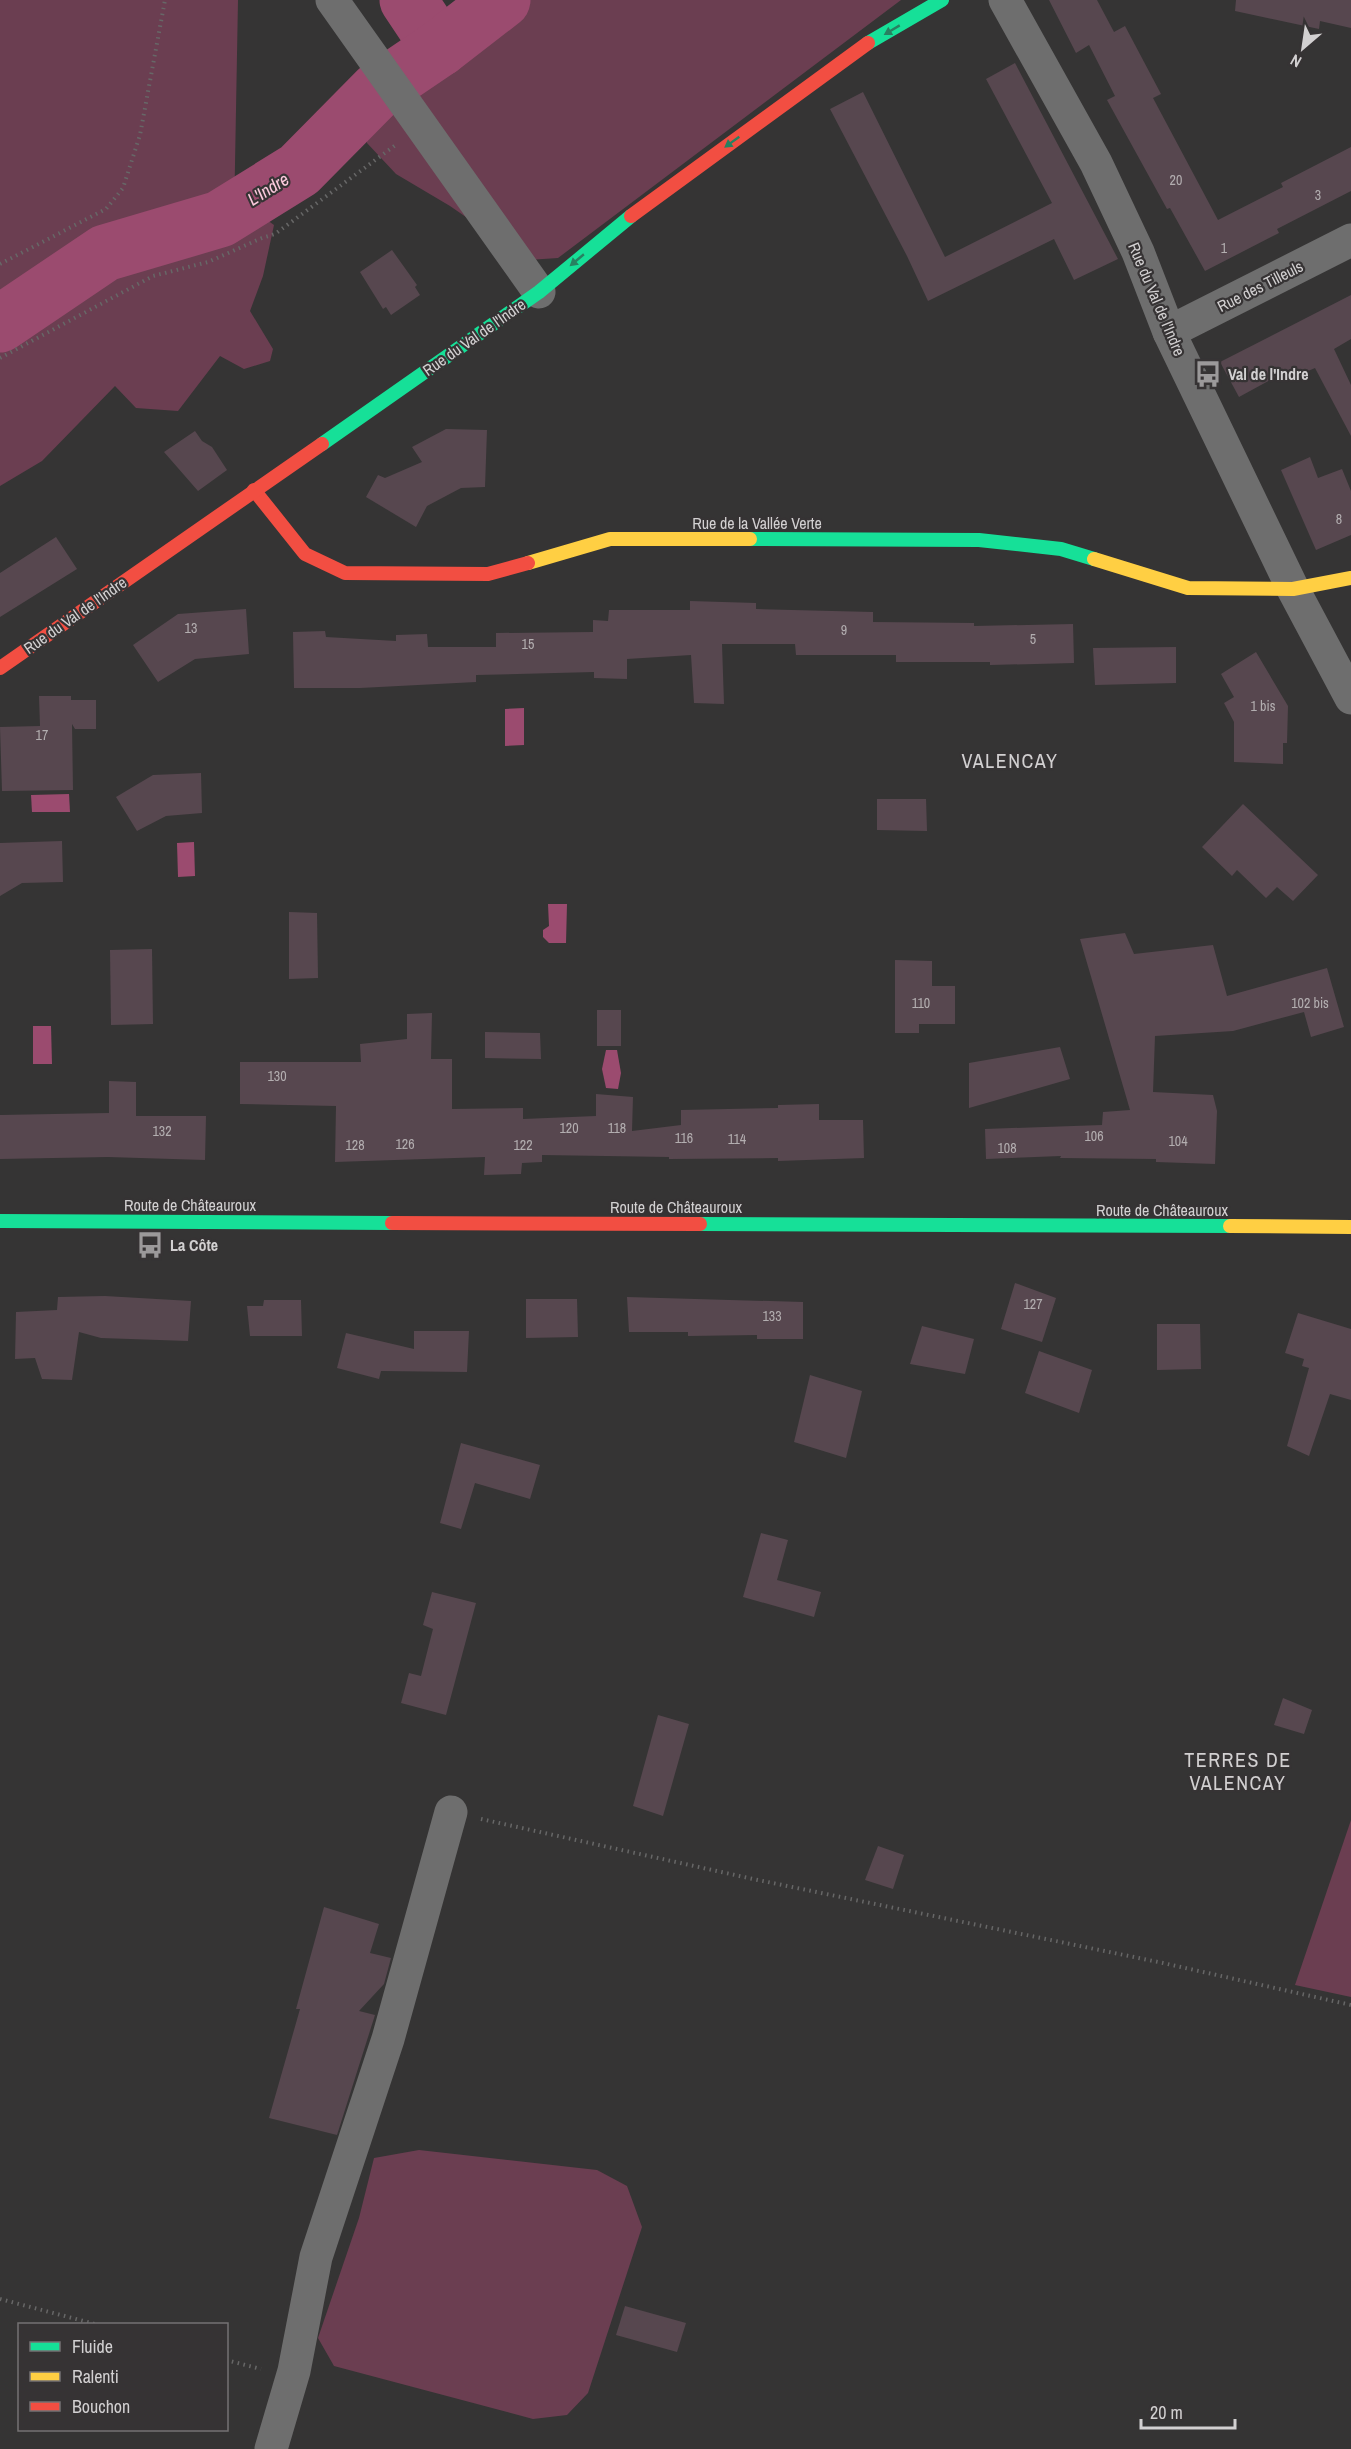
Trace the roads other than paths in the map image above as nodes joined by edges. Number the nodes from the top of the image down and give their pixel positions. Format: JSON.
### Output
{"nodes":[{"id":1,"x":332,"y":0,"type":"edge"},
{"id":2,"x":942,"y":0,"type":"edge"},
{"id":3,"x":1005,"y":0,"type":"edge"},
{"id":4,"x":1351,"y":240,"type":"edge"},
{"id":5,"x":539,"y":292,"type":"junction"},
{"id":6,"x":1169,"y":332,"type":"junction"},
{"id":7,"x":254,"y":490,"type":"junction"},
{"id":8,"x":1351,"y":578,"type":"edge"},
{"id":9,"x":1293,"y":589,"type":"junction"},
{"id":10,"x":0,"y":668,"type":"edge"},
{"id":11,"x":1351,"y":698,"type":"edge"},
{"id":12,"x":0,"y":1221,"type":"edge"},
{"id":13,"x":1351,"y":1227,"type":"edge"},
{"id":14,"x":451,"y":1812,"type":"road end"},
{"id":15,"x":271,"y":2449,"type":"edge"}],
"edges":[{"from":1,"to":5,"type":"street"},
{"from":2,"to":5,"type":"street","name":"Rue du Val de l'Indre","one_way":true},
{"from":3,"to":6,"type":"street","name":"Rue du Val de l'Indre"},
{"from":4,"to":6,"type":"street","name":"Rue des Tilleuls"},
{"from":5,"to":7,"type":"street","name":"Rue du Val de l'Indre"},
{"from":6,"to":9,"type":"street","name":"Rue du Val de l'Indre"},
{"from":7,"to":9,"type":"street","name":"Rue de la Vallée Verte"},
{"from":7,"to":10,"type":"street","name":"Rue du Val de l'Indre"},
{"from":8,"to":9,"type":"street","name":"Rue de la Vallée Verte"},
{"from":9,"to":11,"type":"street","name":"Rue du Val de l'Indre"},
{"from":12,"to":13,"type":"street","name":"Route de Châteauroux"},
{"from":14,"to":15,"type":"street"}]}
